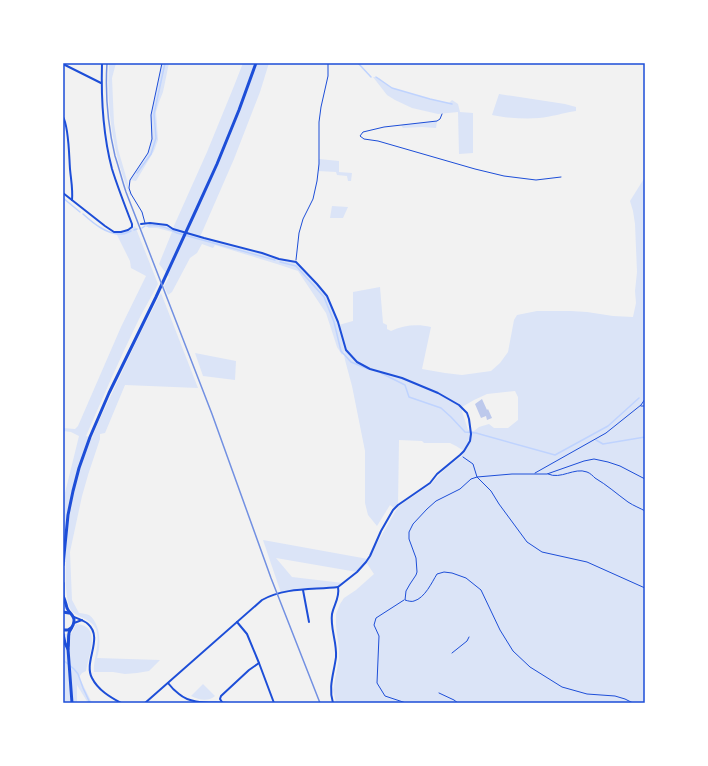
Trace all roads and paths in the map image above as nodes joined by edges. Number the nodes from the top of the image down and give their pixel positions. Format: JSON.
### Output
{"nodes":[{"id":1,"x":102,"y":63,"type":"edge"},
{"id":2,"x":162,"y":63,"type":"edge"},
{"id":3,"x":256,"y":63,"type":"edge"},
{"id":4,"x":328,"y":63,"type":"edge"},
{"id":5,"x":63,"y":64,"type":"edge"},
{"id":6,"x":102,"y":82,"type":"junction"},
{"id":7,"x":442,"y":114,"type":"dead end"},
{"id":8,"x":63,"y":117,"type":"edge"},
{"id":9,"x":561,"y":177,"type":"dead end"},
{"id":10,"x":63,"y":193,"type":"edge"},
{"id":11,"x":72,"y":200,"type":"junction"},
{"id":12,"x":145,"y":223,"type":"junction"},
{"id":13,"x":141,"y":224,"type":"dead end"},
{"id":14,"x":296,"y":262,"type":"junction"},
{"id":15,"x":645,"y":399,"type":"edge"},
{"id":16,"x":641,"y":405,"type":"junction"},
{"id":17,"x":645,"y":406,"type":"edge"},
{"id":18,"x":460,"y":455,"type":"junction"},
{"id":19,"x":534,"y":474,"type":"junction"},
{"id":20,"x":547,"y":474,"type":"junction"},
{"id":21,"x":478,"y":477,"type":"junction"},
{"id":22,"x":645,"y":478,"type":"edge"},
{"id":23,"x":645,"y":511,"type":"edge"},
{"id":24,"x":63,"y":565,"type":"edge"},
{"id":25,"x":63,"y":583,"type":"edge"},
{"id":26,"x":338,"y":587,"type":"junction"},
{"id":27,"x":645,"y":588,"type":"edge"},
{"id":28,"x":303,"y":590,"type":"junction"},
{"id":29,"x":63,"y":597,"type":"edge"},
{"id":30,"x":405,"y":600,"type":"junction"},
{"id":31,"x":63,"y":612,"type":"edge"},
{"id":32,"x":72,"y":615,"type":"junction"},
{"id":33,"x":82,"y":620,"type":"junction"},
{"id":34,"x":237,"y":622,"type":"junction"},
{"id":35,"x":309,"y":622,"type":"dead end"},
{"id":36,"x":74,"y":624,"type":"junction"},
{"id":37,"x":71,"y":628,"type":"junction"},
{"id":38,"x":63,"y":630,"type":"edge"},
{"id":39,"x":63,"y":634,"type":"edge"},
{"id":40,"x":469,"y":637,"type":"dead end"},
{"id":41,"x":68,"y":649,"type":"junction"},
{"id":42,"x":452,"y":653,"type":"dead end"},
{"id":43,"x":260,"y":663,"type":"junction"},
{"id":44,"x":168,"y":683,"type":"junction"},
{"id":45,"x":439,"y":693,"type":"dead end"},
{"id":46,"x":222,"y":702,"type":"junction"},
{"id":47,"x":72,"y":703,"type":"edge"},
{"id":48,"x":121,"y":703,"type":"edge"},
{"id":49,"x":145,"y":703,"type":"edge"},
{"id":50,"x":231,"y":703,"type":"edge"},
{"id":51,"x":274,"y":703,"type":"edge"},
{"id":52,"x":333,"y":703,"type":"edge"},
{"id":53,"x":406,"y":703,"type":"edge"},
{"id":54,"x":458,"y":703,"type":"edge"},
{"id":55,"x":633,"y":703,"type":"edge"}],
"edges":[{"from":1,"to":6,"type":"street"},
{"from":2,"to":12,"type":"lane"},
{"from":3,"to":24,"type":"main road"},
{"from":4,"to":14,"type":"path"},
{"from":5,"to":6,"type":"street"},
{"from":6,"to":11,"type":"street"},
{"from":7,"to":9,"type":"path"},
{"from":8,"to":11,"type":"street"},
{"from":10,"to":11,"type":"street"},
{"from":12,"to":13,"type":"street"},
{"from":12,"to":14,"type":"street"},
{"from":14,"to":18,"type":"street"},
{"from":15,"to":16,"type":"path"},
{"from":16,"to":17,"type":"path"},
{"from":16,"to":19,"type":"path"},
{"from":18,"to":21,"type":"path"},
{"from":18,"to":26,"type":"street"},
{"from":19,"to":20,"type":"path"},
{"from":19,"to":21,"type":"path"},
{"from":20,"to":22,"type":"path"},
{"from":20,"to":23,"type":"path"},
{"from":21,"to":27,"type":"path"},
{"from":21,"to":30,"type":"path"},
{"from":25,"to":29,"type":"main road"},
{"from":26,"to":28,"type":"street"},
{"from":26,"to":52,"type":"street"},
{"from":28,"to":34,"type":"street"},
{"from":28,"to":35,"type":"street"},
{"from":29,"to":32,"type":"main road"},
{"from":30,"to":53,"type":"path"},
{"from":30,"to":55,"type":"path"},
{"from":31,"to":32,"type":"main road"},
{"from":32,"to":33,"type":"street"},
{"from":32,"to":36,"type":"main road"},
{"from":33,"to":36,"type":"street"},
{"from":33,"to":48,"type":"street"},
{"from":34,"to":43,"type":"street"},
{"from":34,"to":44,"type":"street"},
{"from":36,"to":37,"type":"main road"},
{"from":37,"to":38,"type":"main road"},
{"from":37,"to":41,"type":"main road"},
{"from":39,"to":41,"type":"main road"},
{"from":40,"to":42,"type":"path"},
{"from":41,"to":47,"type":"main road"},
{"from":43,"to":46,"type":"street"},
{"from":43,"to":51,"type":"street"},
{"from":44,"to":46,"type":"street"},
{"from":44,"to":49,"type":"street"},
{"from":45,"to":54,"type":"path"},
{"from":46,"to":50,"type":"street"}]}
